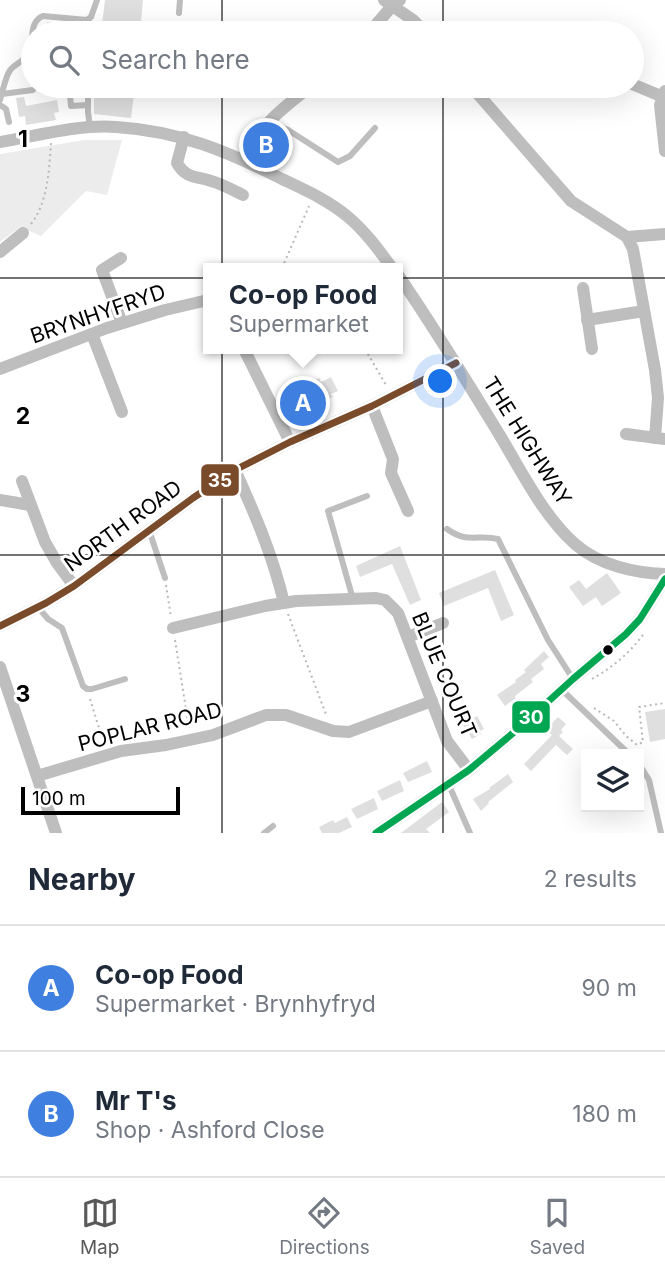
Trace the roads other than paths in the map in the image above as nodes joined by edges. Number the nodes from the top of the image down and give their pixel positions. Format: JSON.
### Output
{"nodes":[{"id":1,"x":97,"y":0,"type":"edge"},
{"id":2,"x":180,"y":0,"type":"edge"},
{"id":3,"x":392,"y":2,"type":"edge"},
{"id":4,"x":179,"y":13,"type":"dead end"},
{"id":5,"x":36,"y":21,"type":"edge"},
{"id":6,"x":378,"y":21,"type":"edge"},
{"id":7,"x":414,"y":21,"type":"edge"},
{"id":8,"x":21,"y":62,"type":"edge"},
{"id":9,"x":644,"y":88,"type":"edge"},
{"id":10,"x":21,"y":93,"type":"edge"},
{"id":11,"x":664,"y":94,"type":"edge"},
{"id":12,"x":70,"y":98,"type":"edge"},
{"id":13,"x":88,"y":98,"type":"edge"},
{"id":14,"x":296,"y":98,"type":"edge"},
{"id":15,"x":481,"y":98,"type":"edge"},
{"id":16,"x":1,"y":99,"type":"edge"},
{"id":17,"x":88,"y":105,"type":"junction"},
{"id":18,"x":268,"y":121,"type":"junction"},
{"id":19,"x":9,"y":122,"type":"dead end"},
{"id":20,"x":90,"y":127,"type":"junction"},
{"id":21,"x":375,"y":128,"type":"dead end"},
{"id":22,"x":184,"y":137,"type":"junction"},
{"id":23,"x":0,"y":142,"type":"edge"},
{"id":24,"x":665,"y":151,"type":"edge"},
{"id":25,"x":245,"y":160,"type":"junction"},
{"id":26,"x":243,"y":195,"type":"dead end"},
{"id":27,"x":23,"y":233,"type":"road end"},
{"id":28,"x":665,"y":234,"type":"edge"},
{"id":29,"x":628,"y":237,"type":"junction"},
{"id":30,"x":0,"y":252,"type":"edge"},
{"id":31,"x":121,"y":258,"type":"dead end"},
{"id":32,"x":388,"y":263,"type":"edge"},
{"id":33,"x":403,"y":284,"type":"edge"},
{"id":34,"x":583,"y":289,"type":"dead end"},
{"id":35,"x":203,"y":301,"type":"edge"},
{"id":36,"x":644,"y":311,"type":"junction"},
{"id":37,"x":587,"y":320,"type":"junction"},
{"id":38,"x":122,"y":323,"type":"junction"},
{"id":39,"x":92,"y":334,"type":"junction"},
{"id":40,"x":592,"y":349,"type":"dead end"},
{"id":41,"x":246,"y":354,"type":"edge"},
{"id":42,"x":456,"y":363,"type":"junction"},
{"id":43,"x":0,"y":369,"type":"edge"},
{"id":44,"x":372,"y":406,"type":"junction"},
{"id":45,"x":122,"y":412,"type":"dead end"},
{"id":46,"x":626,"y":434,"type":"dead end"},
{"id":47,"x":660,"y":439,"type":"edge"},
{"id":48,"x":290,"y":442,"type":"junction"},
{"id":49,"x":235,"y":470,"type":"junction"},
{"id":50,"x":22,"y":481,"type":"dead end"},
{"id":51,"x":367,"y":496,"type":"dead end"},
{"id":52,"x":0,"y":500,"type":"edge"},
{"id":53,"x":30,"y":505,"type":"junction"},
{"id":54,"x":408,"y":511,"type":"dead end"},
{"id":55,"x":447,"y":529,"type":"dead end"},
{"id":56,"x":149,"y":530,"type":"junction"},
{"id":57,"x":665,"y":577,"type":"edge"},
{"id":58,"x":165,"y":578,"type":"road end"},
{"id":59,"x":74,"y":586,"type":"junction"},
{"id":60,"x":354,"y":599,"type":"junction"},
{"id":61,"x":284,"y":603,"type":"junction"},
{"id":62,"x":38,"y":607,"type":"junction"},
{"id":63,"x":443,"y":623,"type":"dead end"},
{"id":64,"x":0,"y":626,"type":"edge"},
{"id":65,"x":173,"y":628,"type":"road end"},
{"id":66,"x":408,"y":637,"type":"junction"},
{"id":67,"x":0,"y":667,"type":"edge"},
{"id":68,"x":125,"y":679,"type":"dead end"},
{"id":69,"x":573,"y":679,"type":"junction"},
{"id":70,"x":562,"y":689,"type":"junction"},
{"id":71,"x":432,"y":701,"type":"junction"},
{"id":72,"x":624,"y":749,"type":"edge"},
{"id":73,"x":469,"y":770,"type":"junction"},
{"id":74,"x":644,"y":772,"type":"edge"},
{"id":75,"x":37,"y":776,"type":"junction"},
{"id":76,"x":448,"y":783,"type":"junction"},
{"id":77,"x":273,"y":826,"type":"dead end"},
{"id":78,"x":56,"y":833,"type":"edge"},
{"id":79,"x":264,"y":833,"type":"edge"},
{"id":80,"x":376,"y":833,"type":"edge"},
{"id":81,"x":470,"y":833,"type":"edge"},
{"id":82,"x":661,"y":833,"type":"edge"}],
"edges":[{"from":1,"to":5,"type":"lane"},
{"from":2,"to":4,"type":"lane"},
{"from":3,"to":6,"type":"street"},
{"from":3,"to":7,"type":"street"},
{"from":8,"to":16,"type":"lane"},
{"from":9,"to":11,"type":"street"},
{"from":10,"to":16,"type":"lane"},
{"from":11,"to":24,"type":"street"},
{"from":12,"to":17,"type":"lane"},
{"from":13,"to":17,"type":"lane"},
{"from":14,"to":18,"type":"street"},
{"from":15,"to":29,"type":"street"},
{"from":16,"to":19,"type":"lane"},
{"from":17,"to":20,"type":"lane"},
{"from":18,"to":21,"type":"lane"},
{"from":18,"to":25,"type":"street"},
{"from":20,"to":22,"type":"street"},
{"from":20,"to":23,"type":"street"},
{"from":22,"to":25,"type":"street"},
{"from":22,"to":26,"type":"street"},
{"from":25,"to":32,"type":"street"},
{"from":27,"to":30,"type":"street"},
{"from":28,"to":29,"type":"street"},
{"from":29,"to":36,"type":"street"},
{"from":31,"to":38,"type":"street"},
{"from":33,"to":42,"type":"street","name":"THE HIGHWAY"},
{"from":34,"to":37,"type":"street"},
{"from":35,"to":38,"type":"street","name":"BRYNHYFRYD"},
{"from":36,"to":37,"type":"street"},
{"from":36,"to":47,"type":"street"},
{"from":37,"to":40,"type":"street"},
{"from":38,"to":39,"type":"street","name":"BRYNHYFRYD"},
{"from":39,"to":43,"type":"street","name":"BRYNHYFRYD"},
{"from":39,"to":45,"type":"street"},
{"from":41,"to":48,"type":"street"},
{"from":42,"to":44,"type":"street","name":"NORTH ROAD"},
{"from":42,"to":57,"type":"street","name":"THE HIGHWAY"},
{"from":44,"to":48,"type":"street","name":"NORTH ROAD"},
{"from":44,"to":54,"type":"street"},
{"from":46,"to":47,"type":"street"},
{"from":48,"to":49,"type":"street","name":"NORTH ROAD"},
{"from":49,"to":56,"type":"street","name":"NORTH ROAD"},
{"from":49,"to":61,"type":"street"},
{"from":50,"to":53,"type":"street"},
{"from":51,"to":60,"type":"lane"},
{"from":52,"to":53,"type":"street"},
{"from":53,"to":59,"type":"street"},
{"from":55,"to":69,"type":"lane"},
{"from":56,"to":58,"type":"lane"},
{"from":56,"to":59,"type":"street","name":"NORTH ROAD"},
{"from":57,"to":69,"type":"street"},
{"from":59,"to":62,"type":"street","name":"NORTH ROAD"},
{"from":60,"to":61,"type":"street","name":"BLUE COURT"},
{"from":60,"to":66,"type":"street","name":"BLUE COURT"},
{"from":61,"to":65,"type":"street","name":"BLUE COURT"},
{"from":62,"to":64,"type":"street","name":"NORTH ROAD"},
{"from":62,"to":68,"type":"lane"},
{"from":63,"to":66,"type":"street"},
{"from":66,"to":71,"type":"street","name":"BLUE COURT"},
{"from":67,"to":75,"type":"street"},
{"from":69,"to":70,"type":"street"},
{"from":70,"to":72,"type":"lane"},
{"from":70,"to":73,"type":"street"},
{"from":71,"to":73,"type":"street","name":"BLUE COURT"},
{"from":71,"to":75,"type":"street","name":"POPLAR ROAD"},
{"from":73,"to":76,"type":"street"},
{"from":74,"to":82,"type":"lane"},
{"from":75,"to":78,"type":"street"},
{"from":76,"to":80,"type":"street"},
{"from":76,"to":81,"type":"lane"},
{"from":77,"to":79,"type":"lane"}]}
